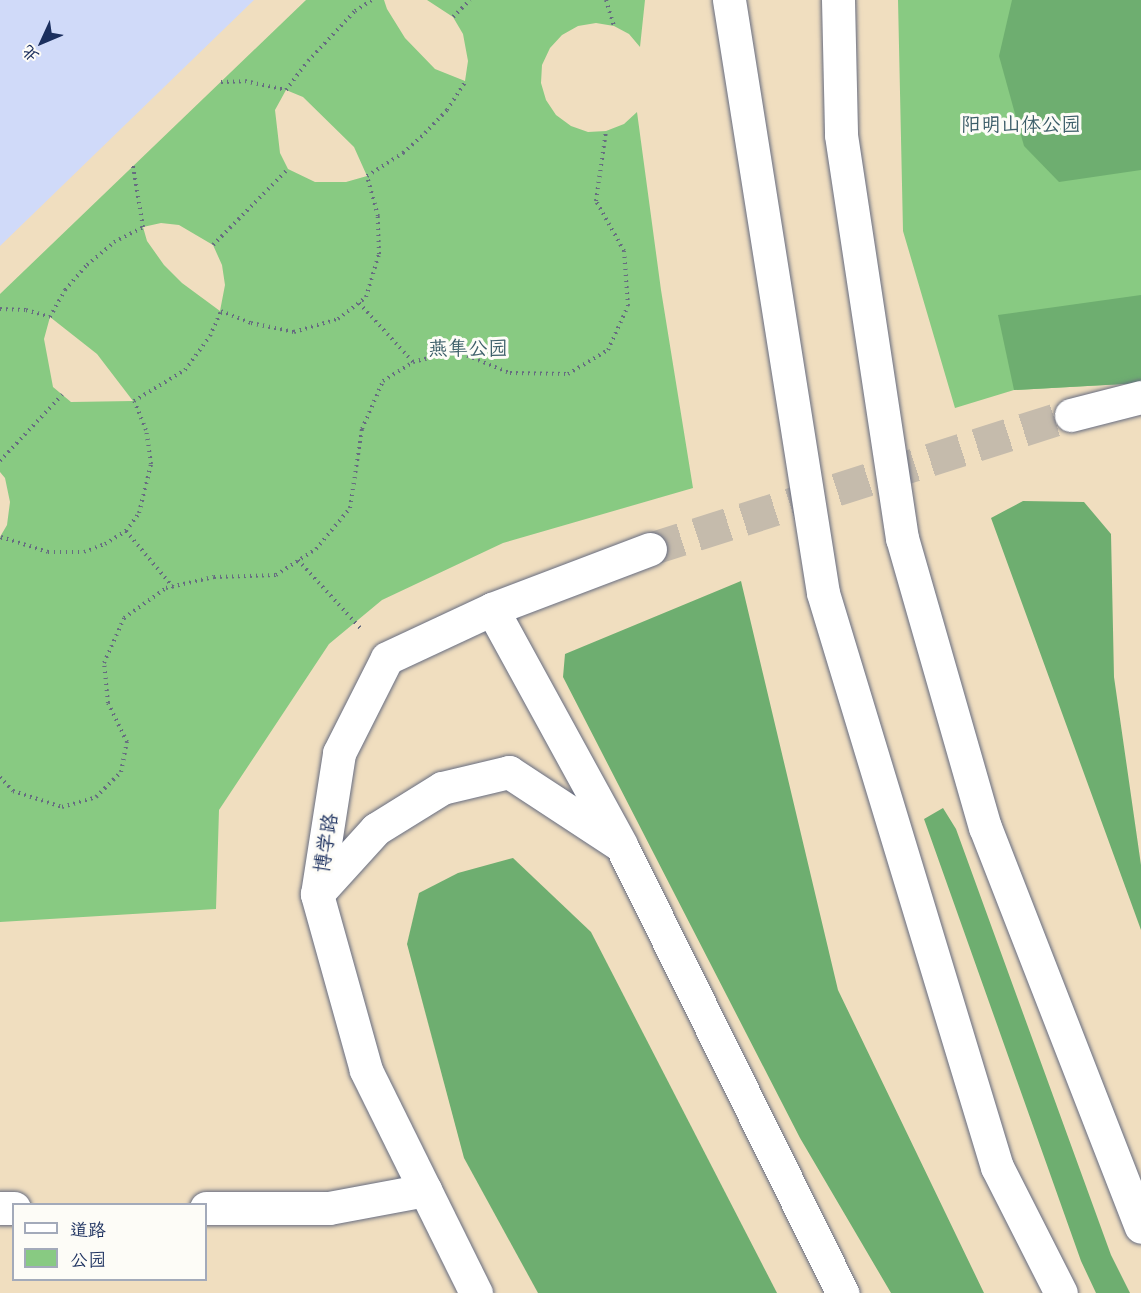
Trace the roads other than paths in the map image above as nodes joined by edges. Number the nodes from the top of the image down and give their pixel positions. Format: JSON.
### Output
{"nodes":[{"id":1,"x":729,"y":0,"type":"edge"},
{"id":2,"x":838,"y":0,"type":"edge"},
{"id":3,"x":1141,"y":397,"type":"edge"},
{"id":4,"x":1071,"y":415,"type":"tunnel mouth"},
{"id":5,"x":650,"y":549,"type":"tunnel mouth"},
{"id":6,"x":492,"y":609,"type":"junction"},
{"id":7,"x":621,"y":845,"type":"junction"},
{"id":8,"x":317,"y":894,"type":"junction"},
{"id":9,"x":425,"y":1190,"type":"junction"},
{"id":10,"x":207,"y":1208,"type":"edge"},
{"id":11,"x":1141,"y":1227,"type":"edge"},
{"id":12,"x":476,"y":1293,"type":"edge"},
{"id":13,"x":842,"y":1293,"type":"edge"},
{"id":14,"x":1061,"y":1293,"type":"edge"}],
"edges":[{"from":1,"to":14,"type":"main road"},
{"from":2,"to":11,"type":"main road"},
{"from":3,"to":4,"type":"main road"},
{"from":5,"to":6,"type":"main road"},
{"from":6,"to":7,"type":"main road"},
{"from":6,"to":8,"type":"main road","name":"博学路"},
{"from":7,"to":8,"type":"main road"},
{"from":7,"to":13,"type":"main road"},
{"from":8,"to":9,"type":"main road","name":"博学路"},
{"from":9,"to":10,"type":"main road"},
{"from":9,"to":12,"type":"main road","name":"博学路"}]}
